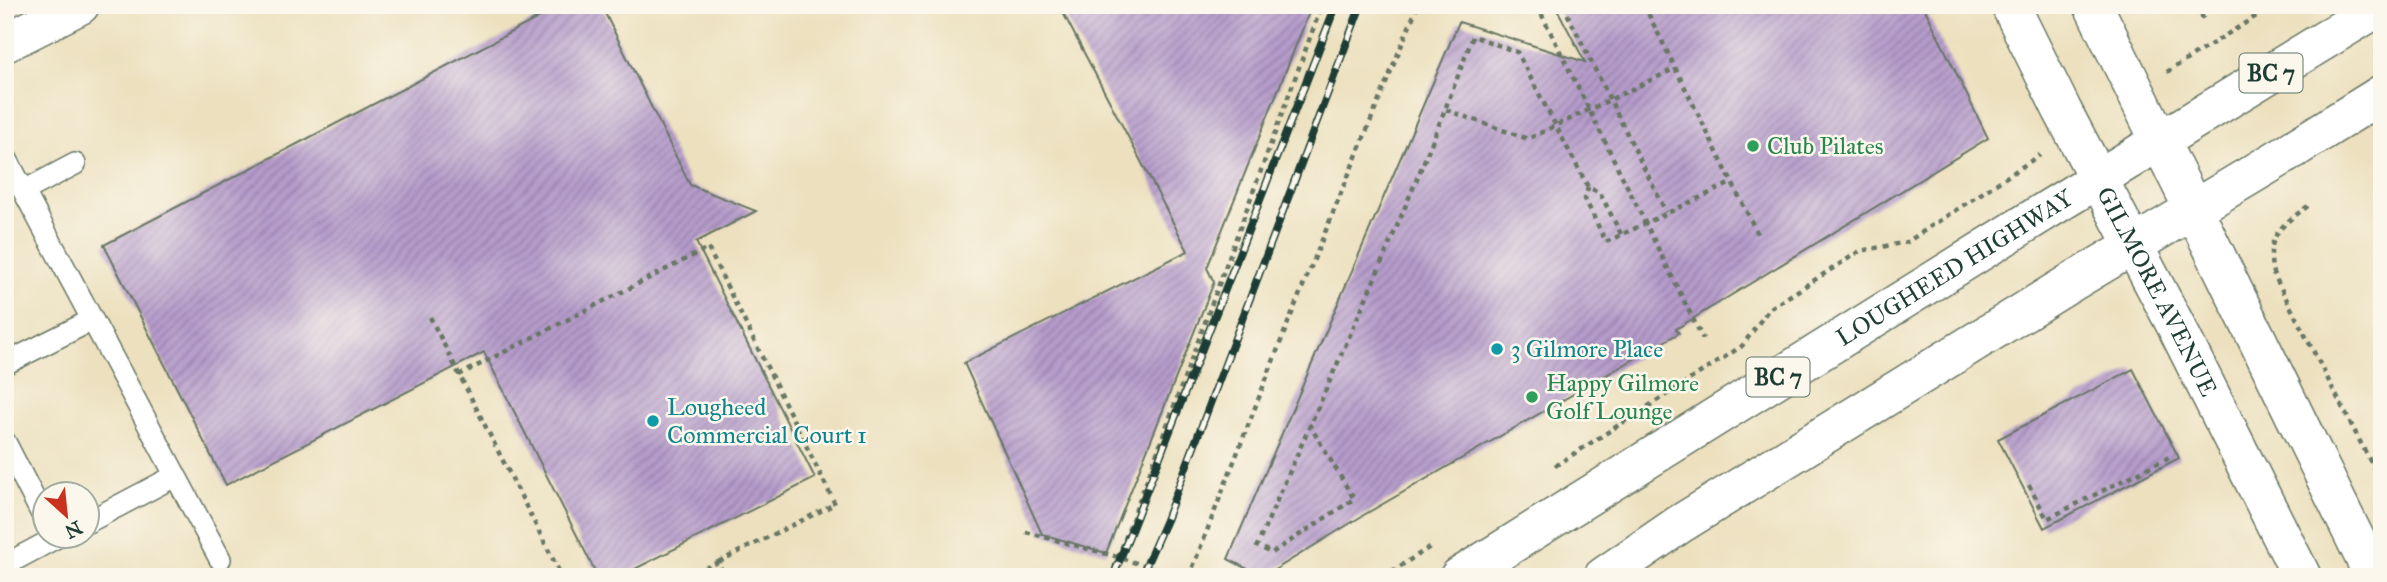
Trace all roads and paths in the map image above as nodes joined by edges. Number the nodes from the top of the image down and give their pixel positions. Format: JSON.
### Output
{"nodes":[{"id":1,"x":1322,"y":5,"type":"edge"},
{"id":2,"x":1418,"y":5,"type":"edge"},
{"id":3,"x":1537,"y":5,"type":"edge"},
{"id":4,"x":1563,"y":5,"type":"edge"},
{"id":5,"x":1644,"y":5,"type":"edge"},
{"id":6,"x":2010,"y":5,"type":"edge"},
{"id":7,"x":2093,"y":5,"type":"edge"},
{"id":8,"x":2197,"y":5,"type":"edge"},
{"id":9,"x":2274,"y":5,"type":"edge"},
{"id":10,"x":2382,"y":5,"type":"edge"},
{"id":11,"x":69,"y":8,"type":"edge"},
{"id":12,"x":2204,"y":21,"type":"dead end"},
{"id":13,"x":5,"y":43,"type":"edge"},
{"id":14,"x":1674,"y":69,"type":"junction"},
{"id":15,"x":2136,"y":92,"type":"junction"},
{"id":16,"x":2382,"y":94,"type":"edge"},
{"id":17,"x":1611,"y":99,"type":"junction"},
{"id":18,"x":1446,"y":110,"type":"junction"},
{"id":19,"x":1554,"y":126,"type":"junction"},
{"id":20,"x":2161,"y":142,"type":"junction"},
{"id":21,"x":2043,"y":152,"type":"dead end"},
{"id":22,"x":5,"y":156,"type":"edge"},
{"id":23,"x":75,"y":164,"type":"dead end"},
{"id":24,"x":2098,"y":178,"type":"junction"},
{"id":25,"x":1731,"y":183,"type":"junction"},
{"id":26,"x":1588,"y":187,"type":"junction"},
{"id":27,"x":24,"y":191,"type":"junction"},
{"id":28,"x":2308,"y":205,"type":"dead end"},
{"id":29,"x":2194,"y":209,"type":"junction"},
{"id":30,"x":1666,"y":212,"type":"junction"},
{"id":31,"x":1621,"y":234,"type":"junction"},
{"id":32,"x":1758,"y":235,"type":"dead end"},
{"id":33,"x":2132,"y":245,"type":"junction"},
{"id":34,"x":430,"y":317,"type":"dead end"},
{"id":35,"x":92,"y":320,"type":"junction"},
{"id":36,"x":1703,"y":339,"type":"dead end"},
{"id":37,"x":5,"y":364,"type":"edge"},
{"id":38,"x":459,"y":375,"type":"junction"},
{"id":39,"x":1309,"y":424,"type":"junction"},
{"id":40,"x":5,"y":442,"type":"edge"},
{"id":41,"x":2171,"y":456,"type":"dead end"},
{"id":42,"x":1545,"y":472,"type":"dead end"},
{"id":43,"x":175,"y":477,"type":"junction"},
{"id":44,"x":2029,"y":485,"type":"dead end"},
{"id":45,"x":2382,"y":485,"type":"edge"},
{"id":46,"x":32,"y":493,"type":"edge"},
{"id":47,"x":102,"y":515,"type":"edge"},
{"id":48,"x":1026,"y":532,"type":"dead end"},
{"id":49,"x":1441,"y":540,"type":"dead end"},
{"id":50,"x":32,"y":547,"type":"edge"},
{"id":51,"x":1118,"y":557,"type":"junction"},
{"id":52,"x":220,"y":559,"type":"dead end"},
{"id":53,"x":718,"y":562,"type":"junction"},
{"id":54,"x":5,"y":565,"type":"edge"},
{"id":55,"x":562,"y":577,"type":"edge"},
{"id":56,"x":687,"y":577,"type":"edge"},
{"id":57,"x":725,"y":577,"type":"edge"},
{"id":58,"x":1111,"y":577,"type":"edge"},
{"id":59,"x":1178,"y":577,"type":"edge"},
{"id":60,"x":1189,"y":577,"type":"edge"},
{"id":61,"x":1383,"y":577,"type":"edge"},
{"id":62,"x":1459,"y":577,"type":"edge"},
{"id":63,"x":1604,"y":577,"type":"edge"},
{"id":64,"x":2302,"y":577,"type":"edge"},
{"id":65,"x":2374,"y":577,"type":"edge"}],
"edges":[{"from":1,"to":51,"type":"path"},
{"from":2,"to":60,"type":"path"},
{"from":3,"to":36,"type":"path"},
{"from":4,"to":17,"type":"path"},
{"from":5,"to":14,"type":"path"},
{"from":6,"to":24,"type":"main road","name":"GILMORE AVENUE"},
{"from":7,"to":15,"type":"main road"},
{"from":8,"to":12,"type":"path"},
{"from":9,"to":15,"type":"path"},
{"from":10,"to":20,"type":"main road","name":"LOUGHEED HIGHWAY","number":"BC 7"},
{"from":11,"to":13,"type":"main road"},
{"from":14,"to":17,"type":"path","bridge":true},
{"from":14,"to":25,"type":"path"},
{"from":15,"to":20,"type":"main road"},
{"from":16,"to":29,"type":"main road"},
{"from":17,"to":19,"type":"path","bridge":true},
{"from":17,"to":30,"type":"path"},
{"from":18,"to":19,"type":"path","bridge":true},
{"from":18,"to":19,"type":"path"},
{"from":18,"to":39,"type":"path"},
{"from":19,"to":26,"type":"path"},
{"from":20,"to":24,"type":"main road","name":"LOUGHEED HIGHWAY","number":"BC 7"},
{"from":20,"to":29,"type":"main road"},
{"from":21,"to":42,"type":"path"},
{"from":22,"to":27,"type":"lane"},
{"from":23,"to":27,"type":"lane"},
{"from":24,"to":33,"type":"main road","name":"GILMORE AVENUE"},
{"from":24,"to":62,"type":"main road","name":"LOUGHEED HIGHWAY","number":"BC 7"},
{"from":25,"to":30,"type":"path","bridge":true},
{"from":25,"to":32,"type":"path"},
{"from":26,"to":31,"type":"path"},
{"from":26,"to":31,"type":"path","bridge":true},
{"from":27,"to":35,"type":"lane"},
{"from":28,"to":45,"type":"path"},
{"from":29,"to":33,"type":"main road"},
{"from":29,"to":65,"type":"main road"},
{"from":30,"to":31,"type":"path","bridge":true},
{"from":33,"to":63,"type":"main road"},
{"from":33,"to":64,"type":"main road","name":"GILMORE AVENUE"},
{"from":34,"to":38,"type":"path"},
{"from":35,"to":37,"type":"lane"},
{"from":35,"to":43,"type":"lane"},
{"from":38,"to":53,"type":"path"},
{"from":38,"to":55,"type":"path"},
{"from":39,"to":39,"type":"path"},
{"from":40,"to":46,"type":"lane"},
{"from":41,"to":44,"type":"path"},
{"from":43,"to":47,"type":"lane"},
{"from":43,"to":52,"type":"lane"},
{"from":48,"to":51,"type":"path"},
{"from":49,"to":61,"type":"path"},
{"from":50,"to":54,"type":"lane"},
{"from":51,"to":58,"type":"path"},
{"from":51,"to":59,"type":"path"},
{"from":53,"to":56,"type":"path"},
{"from":53,"to":57,"type":"path"}]}
